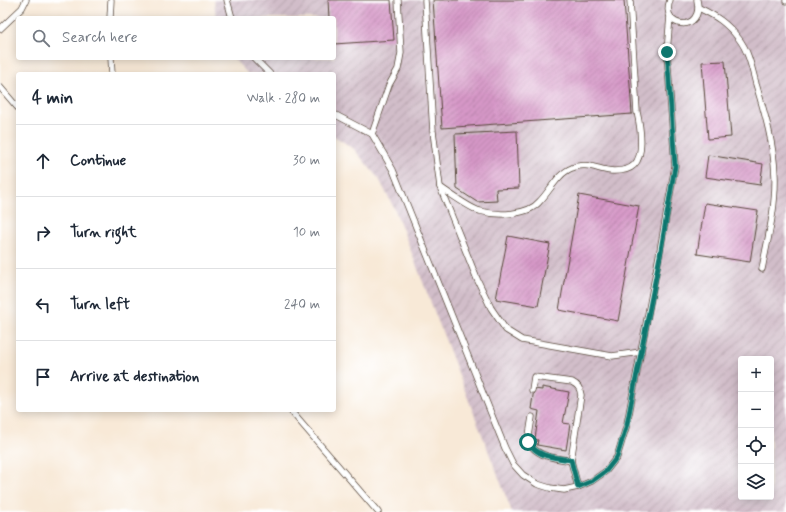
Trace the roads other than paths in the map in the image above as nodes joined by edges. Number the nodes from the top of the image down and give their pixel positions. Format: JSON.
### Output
{"nodes":[{"id":1,"x":26,"y":0,"type":"edge"},
{"id":2,"x":111,"y":0,"type":"edge"},
{"id":3,"x":226,"y":0,"type":"edge"},
{"id":4,"x":398,"y":0,"type":"edge"},
{"id":5,"x":425,"y":0,"type":"edge"},
{"id":6,"x":630,"y":0,"type":"edge"},
{"id":7,"x":670,"y":0,"type":"edge"},
{"id":8,"x":696,"y":0,"type":"edge"},
{"id":9,"x":699,"y":8,"type":"junction"},
{"id":10,"x":110,"y":16,"type":"edge"},
{"id":11,"x":231,"y":16,"type":"edge"},
{"id":12,"x":670,"y":16,"type":"junction"},
{"id":13,"x":0,"y":29,"type":"edge"},
{"id":14,"x":111,"y":60,"type":"edge"},
{"id":15,"x":256,"y":60,"type":"edge"},
{"id":16,"x":112,"y":72,"type":"edge"},
{"id":17,"x":268,"y":72,"type":"edge"},
{"id":18,"x":1,"y":88,"type":"edge"},
{"id":19,"x":16,"y":106,"type":"edge"},
{"id":20,"x":336,"y":115,"type":"edge"},
{"id":21,"x":372,"y":134,"type":"junction"},
{"id":22,"x":440,"y":187,"type":"junction"},
{"id":23,"x":762,"y":269,"type":"dead end"},
{"id":24,"x":641,"y":352,"type":"junction"},
{"id":25,"x":532,"y":390,"type":"dead end"},
{"id":26,"x":292,"y":412,"type":"edge"},
{"id":27,"x":532,"y":417,"type":"dead end"},
{"id":28,"x":571,"y":460,"type":"junction"},
{"id":29,"x":578,"y":487,"type":"junction"},
{"id":30,"x":378,"y":512,"type":"edge"}],
"edges":[{"from":1,"to":13,"type":"lane"},
{"from":2,"to":10,"type":"lane"},
{"from":3,"to":11,"type":"lane"},
{"from":4,"to":21,"type":"lane"},
{"from":5,"to":22,"type":"lane"},
{"from":6,"to":22,"type":"lane"},
{"from":7,"to":12,"type":"lane"},
{"from":8,"to":9,"type":"lane"},
{"from":9,"to":12,"type":"lane"},
{"from":9,"to":23,"type":"lane"},
{"from":12,"to":24,"type":"lane"},
{"from":14,"to":16,"type":"lane"},
{"from":15,"to":17,"type":"lane"},
{"from":18,"to":19,"type":"lane"},
{"from":20,"to":21,"type":"lane"},
{"from":21,"to":29,"type":"lane"},
{"from":22,"to":24,"type":"lane"},
{"from":24,"to":29,"type":"lane"},
{"from":25,"to":28,"type":"lane"},
{"from":26,"to":30,"type":"lane"},
{"from":27,"to":28,"type":"lane"},
{"from":28,"to":29,"type":"lane"}]}
